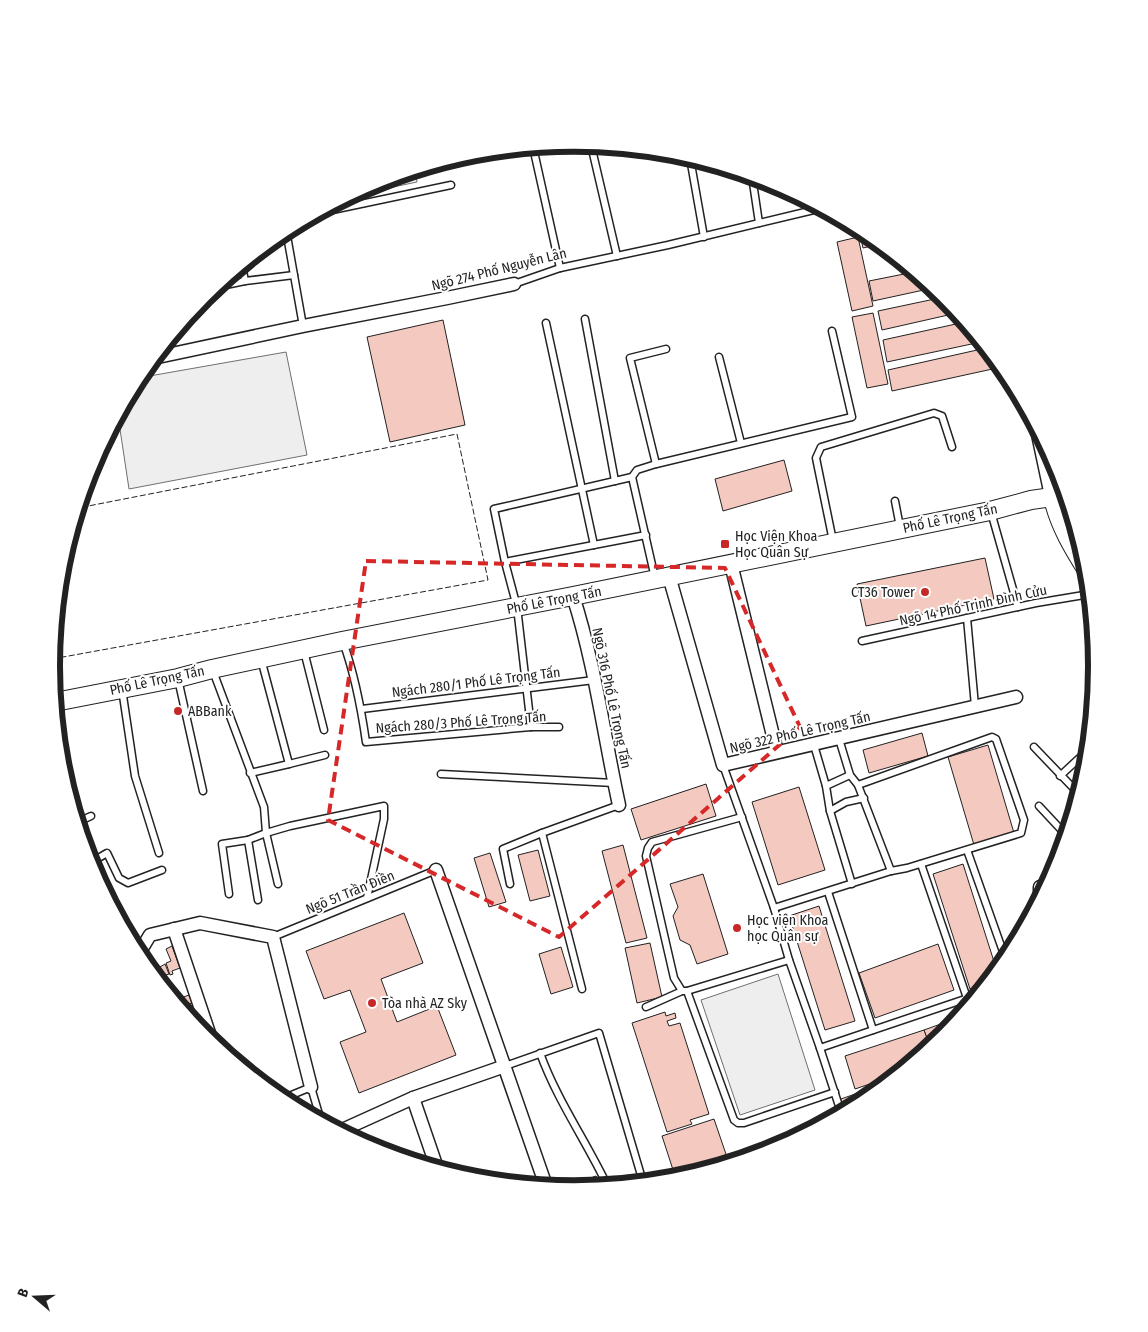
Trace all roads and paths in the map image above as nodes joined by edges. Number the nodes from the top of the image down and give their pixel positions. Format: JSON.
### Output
{"nodes":[{"id":1,"x":593,"y":153,"type":"edge"},
{"id":2,"x":534,"y":154,"type":"edge"},
{"id":3,"x":691,"y":166,"type":"edge"},
{"id":4,"x":753,"y":184,"type":"edge"},
{"id":5,"x":451,"y":185,"type":"dead end"},
{"id":6,"x":341,"y":208,"type":"edge"},
{"id":7,"x":808,"y":209,"type":"edge"},
{"id":8,"x":759,"y":223,"type":"junction"},
{"id":9,"x":704,"y":237,"type":"junction"},
{"id":10,"x":288,"y":239,"type":"edge"},
{"id":11,"x":617,"y":256,"type":"junction"},
{"id":12,"x":560,"y":268,"type":"junction"},
{"id":13,"x":243,"y":273,"type":"edge"},
{"id":14,"x":294,"y":275,"type":"junction"},
{"id":15,"x":245,"y":281,"type":"junction"},
{"id":16,"x":231,"y":284,"type":"edge"},
{"id":17,"x":514,"y":284,"type":"joint"},
{"id":18,"x":585,"y":319,"type":"dead end"},
{"id":19,"x":546,"y":323,"type":"dead end"},
{"id":20,"x":303,"y":326,"type":"junction"},
{"id":21,"x":832,"y":331,"type":"dead end"},
{"id":22,"x":666,"y":349,"type":"dead end"},
{"id":23,"x":164,"y":356,"type":"edge"},
{"id":24,"x":719,"y":357,"type":"dead end"},
{"id":25,"x":742,"y":443,"type":"junction"},
{"id":26,"x":952,"y":447,"type":"dead end"},
{"id":27,"x":656,"y":464,"type":"junction"},
{"id":28,"x":632,"y":477,"type":"junction"},
{"id":29,"x":615,"y":481,"type":"junction"},
{"id":30,"x":583,"y":489,"type":"junction"},
{"id":31,"x":1059,"y":496,"type":"edge"},
{"id":32,"x":895,"y":501,"type":"dead end"},
{"id":33,"x":990,"y":511,"type":"junction"},
{"id":34,"x":900,"y":529,"type":"junction"},
{"id":35,"x":646,"y":535,"type":"junction"},
{"id":36,"x":833,"y":542,"type":"junction"},
{"id":37,"x":594,"y":545,"type":"junction"},
{"id":38,"x":1073,"y":547,"type":"edge"},
{"id":39,"x":505,"y":562,"type":"junction"},
{"id":40,"x":731,"y":564,"type":"junction"},
{"id":41,"x":662,"y":578,"type":"junction"},
{"id":42,"x":1083,"y":595,"type":"edge"},
{"id":43,"x":573,"y":596,"type":"junction"},
{"id":44,"x":517,"y":607,"type":"junction"},
{"id":45,"x":1018,"y":607,"type":"junction"},
{"id":46,"x":967,"y":618,"type":"junction"},
{"id":47,"x":342,"y":641,"type":"junction"},
{"id":48,"x":862,"y":641,"type":"dead end"},
{"id":49,"x":304,"y":649,"type":"junction"},
{"id":50,"x":261,"y":658,"type":"junction"},
{"id":51,"x":212,"y":669,"type":"junction"},
{"id":52,"x":178,"y":678,"type":"junction"},
{"id":53,"x":594,"y":680,"type":"junction"},
{"id":54,"x":526,"y":687,"type":"junction"},
{"id":55,"x":121,"y":688,"type":"junction"},
{"id":56,"x":1016,"y":698,"type":"dead end"},
{"id":57,"x":61,"y":701,"type":"edge"},
{"id":58,"x":975,"y":706,"type":"junction"},
{"id":59,"x":362,"y":709,"type":"junction"},
{"id":60,"x":531,"y":727,"type":"junction"},
{"id":61,"x":559,"y":727,"type":"dead end"},
{"id":62,"x":324,"y":730,"type":"dead end"},
{"id":63,"x":839,"y":739,"type":"junction"},
{"id":64,"x":814,"y":745,"type":"junction"},
{"id":65,"x":1034,"y":747,"type":"dead end"},
{"id":66,"x":777,"y":752,"type":"junction"},
{"id":67,"x":325,"y":755,"type":"dead end"},
{"id":68,"x":1079,"y":758,"type":"edge"},
{"id":69,"x":289,"y":764,"type":"junction"},
{"id":70,"x":723,"y":765,"type":"junction"},
{"id":71,"x":250,"y":773,"type":"junction"},
{"id":72,"x":441,"y":774,"type":"dead end"},
{"id":73,"x":850,"y":775,"type":"junction"},
{"id":74,"x":1060,"y":776,"type":"junction"},
{"id":75,"x":614,"y":783,"type":"junction"},
{"id":76,"x":858,"y":785,"type":"junction"},
{"id":77,"x":826,"y":786,"type":"junction"},
{"id":78,"x":1073,"y":788,"type":"edge"},
{"id":79,"x":203,"y":791,"type":"dead end"},
{"id":80,"x":864,"y":798,"type":"junction"},
{"id":81,"x":619,"y":805,"type":"joint"},
{"id":82,"x":1038,"y":806,"type":"dead end"},
{"id":83,"x":830,"y":811,"type":"junction"},
{"id":84,"x":91,"y":816,"type":"dead end"},
{"id":85,"x":742,"y":817,"type":"junction"},
{"id":86,"x":84,"y":819,"type":"edge"},
{"id":87,"x":1061,"y":830,"type":"edge"},
{"id":88,"x":266,"y":833,"type":"junction"},
{"id":89,"x":542,"y":833,"type":"junction"},
{"id":90,"x":248,"y":840,"type":"junction"},
{"id":91,"x":967,"y":850,"type":"junction"},
{"id":92,"x":159,"y":853,"type":"dead end"},
{"id":93,"x":97,"y":859,"type":"edge"},
{"id":94,"x":922,"y":864,"type":"junction"},
{"id":95,"x":162,"y":870,"type":"dead end"},
{"id":96,"x":436,"y":870,"type":"joint"},
{"id":97,"x":891,"y":871,"type":"junction"},
{"id":98,"x":278,"y":884,"type":"dead end"},
{"id":99,"x":510,"y":884,"type":"dead end"},
{"id":100,"x":852,"y":884,"type":"junction"},
{"id":101,"x":828,"y":892,"type":"junction"},
{"id":102,"x":229,"y":894,"type":"dead end"},
{"id":103,"x":367,"y":898,"type":"junction"},
{"id":104,"x":258,"y":900,"type":"dead end"},
{"id":105,"x":774,"y":908,"type":"junction"},
{"id":106,"x":174,"y":929,"type":"junction"},
{"id":107,"x":273,"y":937,"type":"junction"},
{"id":108,"x":143,"y":946,"type":"edge"},
{"id":109,"x":1002,"y":950,"type":"edge"},
{"id":110,"x":789,"y":960,"type":"junction"},
{"id":111,"x":582,"y":989,"type":"dead end"},
{"id":112,"x":684,"y":991,"type":"junction"},
{"id":113,"x":967,"y":998,"type":"edge"},
{"id":114,"x":965,"y":999,"type":"edge"},
{"id":115,"x":646,"y":1007,"type":"dead end"},
{"id":116,"x":206,"y":1024,"type":"edge"},
{"id":117,"x":873,"y":1030,"type":"junction"},
{"id":118,"x":820,"y":1048,"type":"junction"},
{"id":119,"x":540,"y":1053,"type":"junction"},
{"id":120,"x":505,"y":1066,"type":"junction"},
{"id":121,"x":312,"y":1087,"type":"junction"},
{"id":122,"x":835,"y":1092,"type":"junction"},
{"id":123,"x":292,"y":1095,"type":"edge"},
{"id":124,"x":413,"y":1098,"type":"junction"},
{"id":125,"x":839,"y":1106,"type":"dead end"},
{"id":126,"x":319,"y":1112,"type":"edge"},
{"id":127,"x":348,"y":1127,"type":"edge"},
{"id":128,"x":434,"y":1160,"type":"edge"},
{"id":129,"x":641,"y":1176,"type":"edge"},
{"id":130,"x":544,"y":1179,"type":"edge"},
{"id":131,"x":604,"y":1179,"type":"edge"}],
"edges":[{"from":1,"to":11,"type":"lane"},
{"from":2,"to":12,"type":"lane"},
{"from":3,"to":9,"type":"lane"},
{"from":4,"to":8,"type":"lane"},
{"from":5,"to":6,"type":"lane"},
{"from":7,"to":8,"type":"lane","name":"Ngõ 274 Phố Nguyễn Lân"},
{"from":8,"to":9,"type":"lane","name":"Ngõ 274 Phố Nguyễn Lân"},
{"from":9,"to":11,"type":"lane","name":"Ngõ 274 Phố Nguyễn Lân"},
{"from":10,"to":14,"type":"lane"},
{"from":11,"to":12,"type":"lane","name":"Ngõ 274 Phố Nguyễn Lân"},
{"from":12,"to":17,"type":"lane","name":"Ngõ 274 Phố Nguyễn Lân"},
{"from":13,"to":15,"type":"lane"},
{"from":14,"to":15,"type":"lane"},
{"from":14,"to":20,"type":"lane"},
{"from":15,"to":16,"type":"lane"},
{"from":17,"to":20,"type":"street","name":"Ngõ 274 Phố Nguyễn Lân"},
{"from":18,"to":29,"type":"lane"},
{"from":19,"to":30,"type":"lane"},
{"from":20,"to":23,"type":"street","name":"Ngõ 274 Phố Nguyễn Lân"},
{"from":21,"to":25,"type":"lane"},
{"from":22,"to":27,"type":"lane"},
{"from":24,"to":25,"type":"lane"},
{"from":25,"to":27,"type":"lane"},
{"from":26,"to":36,"type":"lane"},
{"from":27,"to":28,"type":"lane"},
{"from":28,"to":29,"type":"lane"},
{"from":28,"to":35,"type":"lane"},
{"from":29,"to":30,"type":"lane"},
{"from":30,"to":37,"type":"lane"},
{"from":30,"to":39,"type":"lane"},
{"from":31,"to":33,"type":"main road","name":"Phố Lê Trọng Tấn"},
{"from":31,"to":38,"type":"main road"},
{"from":32,"to":34,"type":"lane"},
{"from":33,"to":34,"type":"main road","name":"Phố Lê Trọng Tấn"},
{"from":33,"to":45,"type":"lane"},
{"from":34,"to":36,"type":"main road","name":"Phố Lê Trọng Tấn"},
{"from":35,"to":37,"type":"lane"},
{"from":35,"to":41,"type":"lane"},
{"from":36,"to":40,"type":"main road","name":"Phố Lê Trọng Tấn"},
{"from":37,"to":39,"type":"lane"},
{"from":39,"to":44,"type":"lane"},
{"from":40,"to":41,"type":"main road","name":"Phố Lê Trọng Tấn"},
{"from":40,"to":66,"type":"street"},
{"from":41,"to":43,"type":"main road","name":"Phố Lê Trọng Tấn"},
{"from":41,"to":70,"type":"street","name":"Ngõ 322 Phố Lê Trọng Tấn"},
{"from":42,"to":45,"type":"lane","name":"Ngõ 14 Phố Trịnh Đình Cửu"},
{"from":43,"to":44,"type":"main road","name":"Phố Lê Trọng Tấn"},
{"from":43,"to":53,"type":"street","name":"Ngõ 316 Phố Lê Trọng Tấn"},
{"from":44,"to":47,"type":"main road","name":"Phố Lê Trọng Tấn"},
{"from":44,"to":54,"type":"lane"},
{"from":45,"to":46,"type":"lane","name":"Ngõ 14 Phố Trịnh Đình Cửu"},
{"from":46,"to":48,"type":"lane","name":"Ngõ 14 Phố Trịnh Đình Cửu"},
{"from":46,"to":58,"type":"lane"},
{"from":47,"to":49,"type":"main road","name":"Phố Lê Trọng Tấn"},
{"from":47,"to":59,"type":"lane"},
{"from":49,"to":50,"type":"main road","name":"Phố Lê Trọng Tấn"},
{"from":49,"to":62,"type":"lane"},
{"from":50,"to":51,"type":"main road","name":"Phố Lê Trọng Tấn"},
{"from":50,"to":69,"type":"lane"},
{"from":51,"to":52,"type":"main road","name":"Phố Lê Trọng Tấn"},
{"from":51,"to":71,"type":"lane"},
{"from":52,"to":55,"type":"main road","name":"Phố Lê Trọng Tấn"},
{"from":52,"to":79,"type":"lane"},
{"from":53,"to":54,"type":"lane","name":"Ngách 280/1 Phố Lê Trọng Tấn"},
{"from":53,"to":75,"type":"street","name":"Ngõ 316 Phố Lê Trọng Tấn"},
{"from":54,"to":59,"type":"lane","name":"Ngách 280/1 Phố Lê Trọng Tấn"},
{"from":54,"to":60,"type":"lane"},
{"from":55,"to":57,"type":"main road","name":"Phố Lê Trọng Tấn"},
{"from":55,"to":92,"type":"lane"},
{"from":56,"to":58,"type":"street","name":"Ngõ 322 Phố Lê Trọng Tấn"},
{"from":58,"to":63,"type":"street","name":"Ngõ 322 Phố Lê Trọng Tấn"},
{"from":59,"to":60,"type":"lane","name":"Ngách 280/3 Phố Lê Trọng Tấn"},
{"from":60,"to":61,"type":"lane","name":"Ngách 280/3 Phố Lê Trọng Tấn"},
{"from":63,"to":64,"type":"street","name":"Ngõ 322 Phố Lê Trọng Tấn"},
{"from":63,"to":73,"type":"lane"},
{"from":64,"to":66,"type":"street","name":"Ngõ 322 Phố Lê Trọng Tấn"},
{"from":64,"to":77,"type":"lane"},
{"from":65,"to":74,"type":"lane"},
{"from":66,"to":70,"type":"street","name":"Ngõ 322 Phố Lê Trọng Tấn"},
{"from":67,"to":69,"type":"lane"},
{"from":68,"to":74,"type":"lane"},
{"from":69,"to":71,"type":"lane"},
{"from":70,"to":85,"type":"lane"},
{"from":71,"to":88,"type":"lane"},
{"from":72,"to":75,"type":"lane"},
{"from":73,"to":76,"type":"lane"},
{"from":73,"to":77,"type":"lane"},
{"from":74,"to":78,"type":"lane"},
{"from":75,"to":81,"type":"street","name":"Ngõ 316 Phố Lê Trọng Tấn"},
{"from":76,"to":80,"type":"lane"},
{"from":76,"to":91,"type":"lane"},
{"from":77,"to":83,"type":"lane"},
{"from":80,"to":83,"type":"lane"},
{"from":80,"to":97,"type":"lane"},
{"from":81,"to":89,"type":"lane"},
{"from":82,"to":87,"type":"lane"},
{"from":83,"to":100,"type":"lane"},
{"from":84,"to":86,"type":"lane"},
{"from":85,"to":105,"type":"lane"},
{"from":85,"to":112,"type":"lane"},
{"from":88,"to":90,"type":"lane"},
{"from":88,"to":98,"type":"lane"},
{"from":88,"to":103,"type":"lane"},
{"from":89,"to":99,"type":"lane"},
{"from":89,"to":111,"type":"lane"},
{"from":90,"to":102,"type":"lane"},
{"from":90,"to":104,"type":"lane"},
{"from":91,"to":94,"type":"lane"},
{"from":91,"to":109,"type":"lane"},
{"from":93,"to":95,"type":"lane"},
{"from":94,"to":97,"type":"lane"},
{"from":94,"to":113,"type":"lane"},
{"from":96,"to":103,"type":"lane","name":"Ngõ 51 Trần Điền"},
{"from":96,"to":120,"type":"street"},
{"from":97,"to":100,"type":"lane"},
{"from":100,"to":101,"type":"lane"},
{"from":101,"to":105,"type":"lane"},
{"from":101,"to":117,"type":"lane"},
{"from":103,"to":107,"type":"lane","name":"Ngõ 51 Trần Điền"},
{"from":105,"to":110,"type":"lane"},
{"from":106,"to":107,"type":"street"},
{"from":106,"to":108,"type":"street"},
{"from":106,"to":116,"type":"street"},
{"from":107,"to":121,"type":"street"},
{"from":110,"to":112,"type":"lane"},
{"from":110,"to":118,"type":"lane"},
{"from":112,"to":115,"type":"lane"},
{"from":112,"to":122,"type":"lane"},
{"from":114,"to":117,"type":"lane"},
{"from":117,"to":118,"type":"lane"},
{"from":118,"to":122,"type":"lane"},
{"from":119,"to":120,"type":"lane"},
{"from":119,"to":129,"type":"lane"},
{"from":119,"to":131,"type":"lane"},
{"from":120,"to":124,"type":"street"},
{"from":120,"to":130,"type":"street"},
{"from":121,"to":123,"type":"lane"},
{"from":121,"to":126,"type":"lane"},
{"from":122,"to":125,"type":"lane"},
{"from":124,"to":127,"type":"street"},
{"from":124,"to":128,"type":"street"}]}
